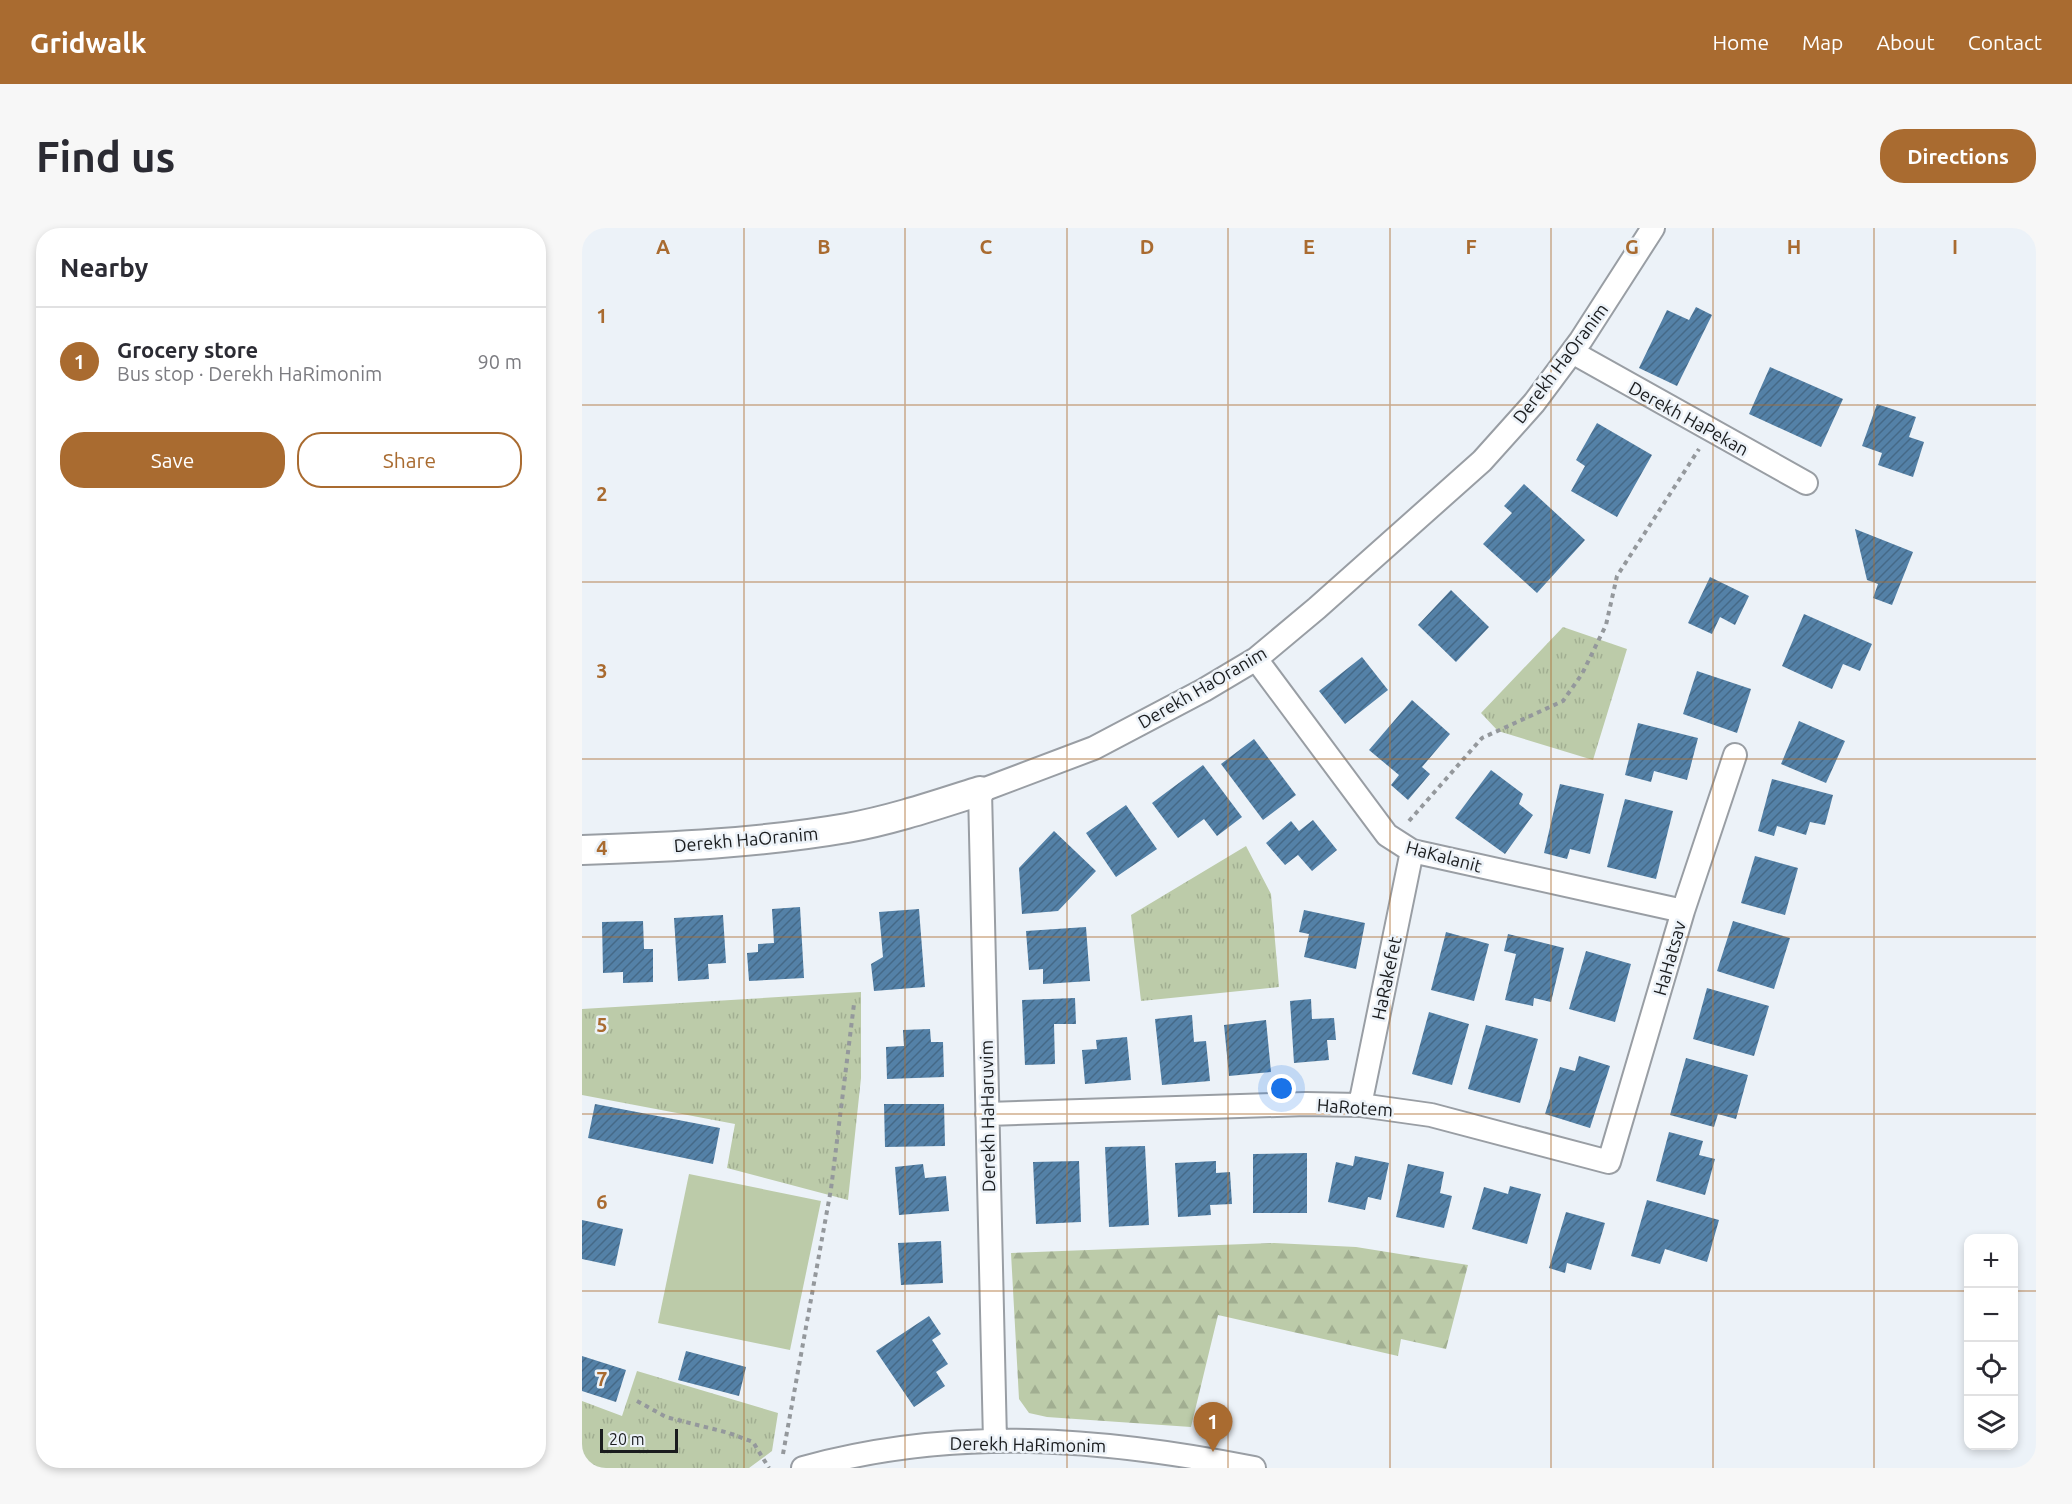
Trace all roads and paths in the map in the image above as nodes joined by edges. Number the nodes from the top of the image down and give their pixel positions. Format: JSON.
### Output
{"nodes":[{"id":1,"x":1653,"y":228,"type":"edge"},
{"id":2,"x":1572,"y":352,"type":"junction"},
{"id":3,"x":1711,"y":430,"type":"junction"},
{"id":4,"x":1806,"y":483,"type":"dead end"},
{"id":5,"x":1256,"y":659,"type":"junction"},
{"id":6,"x":1735,"y":755,"type":"dead end"},
{"id":7,"x":980,"y":791,"type":"junction"},
{"id":8,"x":1393,"y":839,"type":"junction"},
{"id":9,"x":582,"y":850,"type":"edge"},
{"id":10,"x":1413,"y":851,"type":"junction"},
{"id":11,"x":1683,"y":911,"type":"junction"},
{"id":12,"x":854,"y":1004,"type":"dead end"},
{"id":13,"x":1360,"y":1106,"type":"junction"},
{"id":14,"x":987,"y":1114,"type":"junction"},
{"id":15,"x":1609,"y":1162,"type":"joint"},
{"id":16,"x":637,"y":1401,"type":"dead end"},
{"id":17,"x":995,"y":1441,"type":"junction"},
{"id":18,"x":781,"y":1459,"type":"dead end"},
{"id":19,"x":769,"y":1468,"type":"edge"},
{"id":20,"x":804,"y":1468,"type":"edge"},
{"id":21,"x":1254,"y":1468,"type":"edge"}],
"edges":[{"from":1,"to":2,"type":"street","name":"Derekh HaOranim"},
{"from":2,"to":3,"type":"street","name":"Derekh HaPekan"},
{"from":2,"to":5,"type":"street","name":"Derekh HaOranim"},
{"from":3,"to":4,"type":"street","name":"Derekh HaPekan"},
{"from":3,"to":8,"type":"path"},
{"from":5,"to":7,"type":"street","name":"Derekh HaOranim"},
{"from":5,"to":8,"type":"street","name":"HaKalanit"},
{"from":6,"to":11,"type":"street","name":"HaHatsav"},
{"from":7,"to":9,"type":"street","name":"Derekh HaOranim"},
{"from":7,"to":14,"type":"street","name":"Derekh HaHaruvim"},
{"from":8,"to":10,"type":"street","name":"HaKalanit"},
{"from":10,"to":11,"type":"street","name":"HaKalanit"},
{"from":10,"to":13,"type":"street","name":"HaRakefet"},
{"from":11,"to":15,"type":"street","name":"HaHatsav"},
{"from":12,"to":18,"type":"path"},
{"from":13,"to":14,"type":"street","name":"HaRotem"},
{"from":13,"to":15,"type":"street","name":"HaRotem"},
{"from":14,"to":17,"type":"street","name":"Derekh HaHaruvim"},
{"from":16,"to":19,"type":"path"},
{"from":17,"to":20,"type":"street","name":"Derekh HaRimonim"},
{"from":17,"to":21,"type":"street","name":"Derekh HaRimonim"}]}
